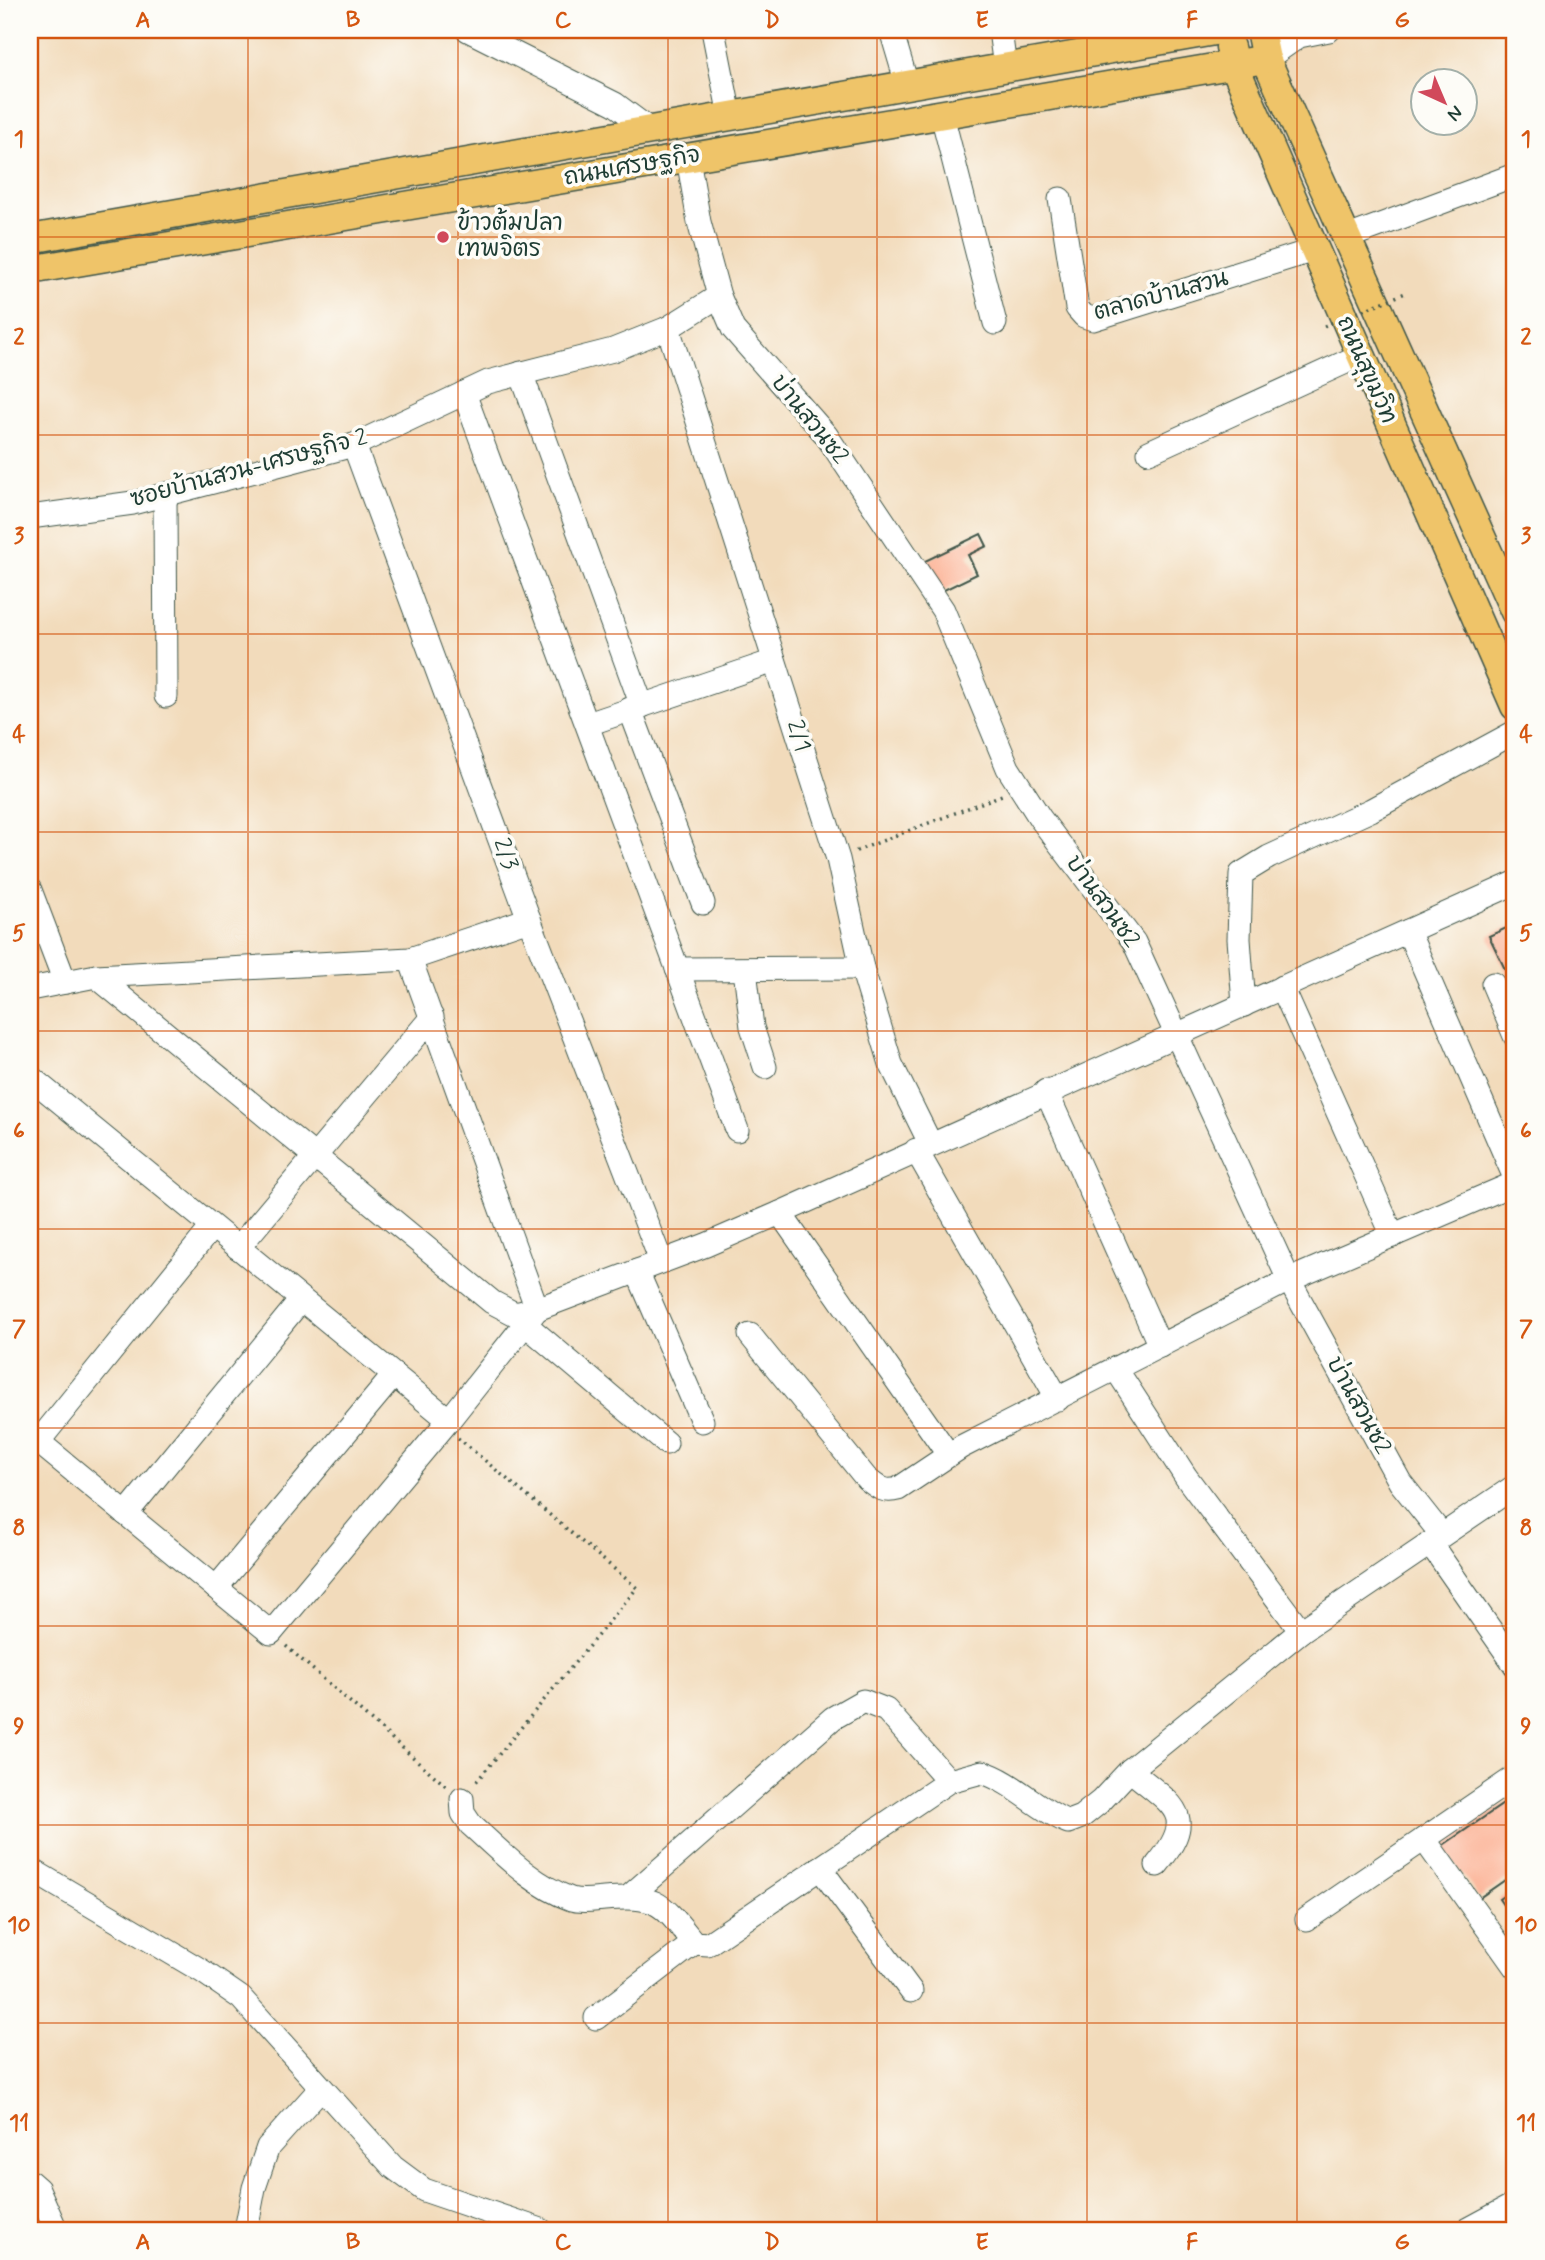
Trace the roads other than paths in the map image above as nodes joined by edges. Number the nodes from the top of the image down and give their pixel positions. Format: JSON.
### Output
{"nodes":[{"id":1,"x":468,"y":30,"type":"edge"},
{"id":2,"x":713,"y":30,"type":"edge"},
{"id":3,"x":891,"y":30,"type":"edge"},
{"id":4,"x":1000,"y":30,"type":"edge"},
{"id":5,"x":1223,"y":30,"type":"edge"},
{"id":6,"x":1260,"y":30,"type":"edge"},
{"id":7,"x":1275,"y":30,"type":"edge"},
{"id":8,"x":1329,"y":30,"type":"edge"},
{"id":9,"x":1299,"y":36,"type":"junction"},
{"id":10,"x":1266,"y":59,"type":"junction"},
{"id":11,"x":1234,"y":65,"type":"junction"},
{"id":12,"x":1005,"y":68,"type":"junction"},
{"id":13,"x":907,"y":85,"type":"junction"},
{"id":14,"x":942,"y":115,"type":"junction"},
{"id":15,"x":730,"y":116,"type":"junction"},
{"id":16,"x":650,"y":130,"type":"junction"},
{"id":17,"x":688,"y":158,"type":"junction"},
{"id":18,"x":1512,"y":176,"type":"dead end"},
{"id":19,"x":1060,"y":199,"type":"dead end"},
{"id":20,"x":1348,"y":237,"type":"junction"},
{"id":21,"x":30,"y":239,"type":"edge"},
{"id":22,"x":1314,"y":250,"type":"junction"},
{"id":23,"x":30,"y":270,"type":"edge"},
{"id":24,"x":719,"y":296,"type":"junction"},
{"id":25,"x":995,"y":323,"type":"dead end"},
{"id":26,"x":668,"y":328,"type":"junction"},
{"id":27,"x":1359,"y":356,"type":"junction"},
{"id":28,"x":521,"y":373,"type":"junction"},
{"id":29,"x":464,"y":393,"type":"junction"},
{"id":30,"x":354,"y":445,"type":"junction"},
{"id":31,"x":1149,"y":452,"type":"dead end"},
{"id":32,"x":164,"y":494,"type":"junction"},
{"id":33,"x":30,"y":517,"type":"edge"},
{"id":34,"x":1515,"y":612,"type":"edge"},
{"id":35,"x":774,"y":661,"type":"junction"},
{"id":36,"x":166,"y":696,"type":"dead end"},
{"id":37,"x":1515,"y":706,"type":"edge"},
{"id":38,"x":636,"y":708,"type":"junction"},
{"id":39,"x":588,"y":724,"type":"junction"},
{"id":40,"x":1515,"y":732,"type":"edge"},
{"id":41,"x":1515,"y":883,"type":"edge"},
{"id":42,"x":30,"y":890,"type":"edge"},
{"id":43,"x":703,"y":903,"type":"dead end"},
{"id":44,"x":529,"y":919,"type":"junction"},
{"id":45,"x":1408,"y":931,"type":"junction"},
{"id":46,"x":411,"y":960,"type":"junction"},
{"id":47,"x":862,"y":968,"type":"junction"},
{"id":48,"x":677,"y":969,"type":"junction"},
{"id":49,"x":745,"y":970,"type":"junction"},
{"id":50,"x":96,"y":976,"type":"junction"},
{"id":51,"x":65,"y":982,"type":"junction"},
{"id":52,"x":1493,"y":984,"type":"dead end"},
{"id":53,"x":1282,"y":986,"type":"junction"},
{"id":54,"x":30,"y":989,"type":"edge"},
{"id":55,"x":1244,"y":1005,"type":"junction"},
{"id":56,"x":432,"y":1017,"type":"junction"},
{"id":57,"x":1177,"y":1033,"type":"junction"},
{"id":58,"x":1515,"y":1036,"type":"edge"},
{"id":59,"x":765,"y":1067,"type":"dead end"},
{"id":60,"x":30,"y":1077,"type":"edge"},
{"id":61,"x":1046,"y":1091,"type":"junction"},
{"id":62,"x":737,"y":1130,"type":"dead end"},
{"id":63,"x":923,"y":1147,"type":"junction"},
{"id":64,"x":314,"y":1156,"type":"junction"},
{"id":65,"x":1515,"y":1178,"type":"edge"},
{"id":66,"x":1515,"y":1183,"type":"edge"},
{"id":67,"x":780,"y":1213,"type":"junction"},
{"id":68,"x":212,"y":1227,"type":"junction"},
{"id":69,"x":1393,"y":1237,"type":"junction"},
{"id":70,"x":238,"y":1248,"type":"junction"},
{"id":71,"x":661,"y":1261,"type":"junction"},
{"id":72,"x":637,"y":1270,"type":"junction"},
{"id":73,"x":1289,"y":1280,"type":"junction"},
{"id":74,"x":301,"y":1300,"type":"junction"},
{"id":75,"x":531,"y":1316,"type":"junction"},
{"id":76,"x":750,"y":1335,"type":"dead end"},
{"id":77,"x":1160,"y":1346,"type":"junction"},
{"id":78,"x":1116,"y":1369,"type":"junction"},
{"id":79,"x":394,"y":1375,"type":"junction"},
{"id":80,"x":1058,"y":1399,"type":"junction"},
{"id":81,"x":702,"y":1421,"type":"dead end"},
{"id":82,"x":447,"y":1423,"type":"junction"},
{"id":83,"x":34,"y":1439,"type":"edge"},
{"id":84,"x":666,"y":1443,"type":"dead end"},
{"id":85,"x":948,"y":1454,"type":"junction"},
{"id":86,"x":1515,"y":1486,"type":"edge"},
{"id":87,"x":126,"y":1514,"type":"junction"},
{"id":88,"x":1436,"y":1539,"type":"junction"},
{"id":89,"x":216,"y":1588,"type":"junction"},
{"id":90,"x":1301,"y":1631,"type":"junction"},
{"id":91,"x":1515,"y":1665,"type":"edge"},
{"id":92,"x":1130,"y":1770,"type":"junction"},
{"id":93,"x":1515,"y":1777,"type":"edge"},
{"id":94,"x":949,"y":1781,"type":"junction"},
{"id":95,"x":462,"y":1799,"type":"road end"},
{"id":96,"x":1424,"y":1839,"type":"junction"},
{"id":97,"x":1157,"y":1865,"type":"dead end"},
{"id":98,"x":820,"y":1868,"type":"junction"},
{"id":99,"x":30,"y":1869,"type":"edge"},
{"id":100,"x":630,"y":1896,"type":"junction"},
{"id":101,"x":1307,"y":1919,"type":"dead end"},
{"id":102,"x":694,"y":1942,"type":"junction"},
{"id":103,"x":1515,"y":1967,"type":"edge"},
{"id":104,"x":911,"y":1991,"type":"dead end"},
{"id":105,"x":596,"y":2018,"type":"dead end"},
{"id":106,"x":321,"y":2088,"type":"junction"},
{"id":107,"x":30,"y":2182,"type":"edge"},
{"id":108,"x":1515,"y":2204,"type":"edge"},
{"id":109,"x":56,"y":2230,"type":"edge"},
{"id":110,"x":246,"y":2230,"type":"edge"},
{"id":111,"x":541,"y":2230,"type":"edge"},
{"id":112,"x":1467,"y":2230,"type":"edge"}],
"edges":[{"from":1,"to":16,"type":"street"},
{"from":2,"to":15,"type":"street"},
{"from":3,"to":13,"type":"street"},
{"from":4,"to":12,"type":"street"},
{"from":5,"to":11,"type":"main road","name":"ถนนสุขุมวิท"},
{"from":5,"to":12,"type":"main road","name":"ถนนเศรษฐกิจ"},
{"from":6,"to":10,"type":"main road","name":"ถนนสุขุมวิท"},
{"from":7,"to":9,"type":"street"},
{"from":8,"to":9,"type":"street"},
{"from":9,"to":10,"type":"street"},
{"from":10,"to":11,"type":"main road","name":"ถนนเศรษฐกิจ"},
{"from":10,"to":20,"type":"main road","name":"ถนนสุขุมวิท"},
{"from":11,"to":14,"type":"main road","name":"ถนนเศรษฐกิจ"},
{"from":11,"to":22,"type":"main road","name":"ถนนสุขุมวิท"},
{"from":12,"to":13,"type":"main road","name":"ถนนเศรษฐกิจ"},
{"from":13,"to":15,"type":"main road","name":"ถนนเศรษฐกิจ"},
{"from":14,"to":17,"type":"main road","name":"ถนนเศรษฐกิจ"},
{"from":14,"to":25,"type":"street"},
{"from":15,"to":16,"type":"main road","name":"ถนนเศรษฐกิจ"},
{"from":16,"to":21,"type":"main road","name":"ถนนเศรษฐกิจ"},
{"from":17,"to":23,"type":"main road","name":"ถนนเศรษฐกิจ"},
{"from":17,"to":24,"type":"street"},
{"from":18,"to":20,"type":"street"},
{"from":19,"to":22,"type":"street","name":"ตลาดบ้านสวน"},
{"from":20,"to":34,"type":"main road","name":"ถนนสุขุมวิท"},
{"from":22,"to":27,"type":"main road","name":"ถนนสุขุมวิท"},
{"from":24,"to":26,"type":"street","name":"ซอยบ้านสวน-เศรษฐกิจ 2"},
{"from":24,"to":57,"type":"street","name":"บ่านสวนซ2"},
{"from":26,"to":28,"type":"street","name":"ซอยบ้านสวน-เศรษฐกิจ 2"},
{"from":26,"to":35,"type":"street","name":"2/1"},
{"from":27,"to":31,"type":"street"},
{"from":27,"to":37,"type":"main road","name":"ถนนสุขุมวิท"},
{"from":28,"to":29,"type":"street","name":"ซอยบ้านสวน-เศรษฐกิจ 2"},
{"from":28,"to":38,"type":"street"},
{"from":29,"to":30,"type":"street","name":"ซอยบ้านสวน-เศรษฐกิจ 2"},
{"from":29,"to":39,"type":"street"},
{"from":30,"to":32,"type":"street","name":"ซอยบ้านสวน-เศรษฐกิจ 2"},
{"from":30,"to":44,"type":"street","name":"2/3"},
{"from":32,"to":33,"type":"street","name":"ซอยบ้านสวน-เศรษฐกิจ 2"},
{"from":32,"to":36,"type":"street"},
{"from":35,"to":38,"type":"street"},
{"from":35,"to":47,"type":"street","name":"2/1"},
{"from":38,"to":39,"type":"street"},
{"from":38,"to":43,"type":"street"},
{"from":39,"to":48,"type":"street"},
{"from":40,"to":55,"type":"street"},
{"from":41,"to":45,"type":"street"},
{"from":42,"to":51,"type":"street"},
{"from":44,"to":46,"type":"street"},
{"from":44,"to":71,"type":"street","name":"2/3"},
{"from":45,"to":53,"type":"street"},
{"from":45,"to":65,"type":"street"},
{"from":46,"to":50,"type":"street"},
{"from":46,"to":56,"type":"street"},
{"from":47,"to":49,"type":"street"},
{"from":47,"to":63,"type":"street","name":"2/1"},
{"from":48,"to":49,"type":"street"},
{"from":48,"to":62,"type":"street"},
{"from":49,"to":59,"type":"street"},
{"from":50,"to":51,"type":"street"},
{"from":50,"to":64,"type":"street"},
{"from":51,"to":54,"type":"street"},
{"from":52,"to":58,"type":"street"},
{"from":53,"to":55,"type":"street"},
{"from":53,"to":69,"type":"street"},
{"from":55,"to":57,"type":"street"},
{"from":56,"to":64,"type":"street"},
{"from":56,"to":75,"type":"street"},
{"from":57,"to":61,"type":"street"},
{"from":57,"to":73,"type":"street","name":"บ่านสวนซ2"},
{"from":60,"to":68,"type":"street"},
{"from":61,"to":63,"type":"street"},
{"from":61,"to":77,"type":"street"},
{"from":63,"to":67,"type":"street"},
{"from":63,"to":80,"type":"street","name":"2/1"},
{"from":64,"to":70,"type":"street"},
{"from":64,"to":75,"type":"street"},
{"from":66,"to":69,"type":"street"},
{"from":67,"to":71,"type":"street"},
{"from":67,"to":85,"type":"street"},
{"from":68,"to":70,"type":"street"},
{"from":68,"to":83,"type":"street"},
{"from":69,"to":73,"type":"street"},
{"from":70,"to":74,"type":"street"},
{"from":71,"to":72,"type":"street"},
{"from":72,"to":75,"type":"street"},
{"from":72,"to":81,"type":"street"},
{"from":73,"to":77,"type":"street"},
{"from":73,"to":88,"type":"street","name":"บ่านสวนซ2"},
{"from":74,"to":79,"type":"street"},
{"from":74,"to":87,"type":"street"},
{"from":75,"to":82,"type":"street"},
{"from":75,"to":84,"type":"street"},
{"from":76,"to":85,"type":"street"},
{"from":77,"to":78,"type":"street"},
{"from":78,"to":80,"type":"street"},
{"from":78,"to":90,"type":"street"},
{"from":79,"to":82,"type":"street"},
{"from":79,"to":89,"type":"street"},
{"from":80,"to":85,"type":"street"},
{"from":82,"to":89,"type":"street"},
{"from":83,"to":87,"type":"street"},
{"from":86,"to":88,"type":"street"},
{"from":87,"to":89,"type":"street"},
{"from":88,"to":90,"type":"street"},
{"from":88,"to":91,"type":"street","name":"บ่านสวนซ2"},
{"from":90,"to":92,"type":"street"},
{"from":92,"to":94,"type":"street"},
{"from":92,"to":97,"type":"street"},
{"from":93,"to":96,"type":"street"},
{"from":94,"to":98,"type":"street"},
{"from":94,"to":100,"type":"street"},
{"from":95,"to":100,"type":"street"},
{"from":96,"to":101,"type":"street"},
{"from":96,"to":103,"type":"street"},
{"from":98,"to":102,"type":"street"},
{"from":98,"to":104,"type":"street"},
{"from":99,"to":106,"type":"street"},
{"from":100,"to":102,"type":"street"},
{"from":102,"to":105,"type":"street"},
{"from":106,"to":110,"type":"street"},
{"from":106,"to":111,"type":"street"},
{"from":107,"to":109,"type":"street"},
{"from":108,"to":112,"type":"street"}]}
